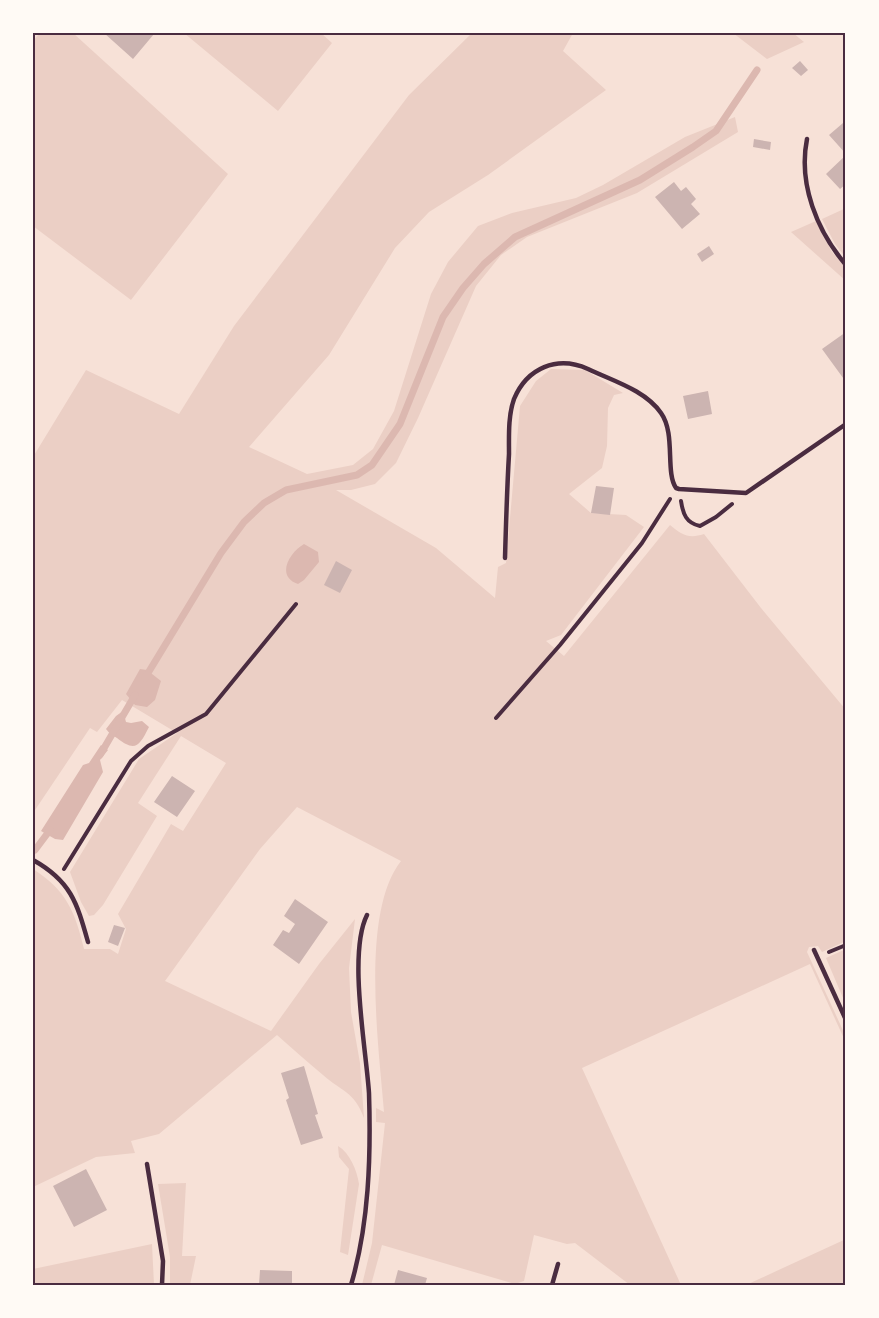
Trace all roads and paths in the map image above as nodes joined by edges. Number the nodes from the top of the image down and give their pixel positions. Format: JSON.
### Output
{"nodes":[{"id":1,"x":807,"y":139,"type":"dead end"},
{"id":2,"x":846,"y":265,"type":"edge"},
{"id":3,"x":846,"y":424,"type":"edge"},
{"id":4,"x":677,"y":488,"type":"junction"},
{"id":5,"x":746,"y":493,"type":"junction"},
{"id":6,"x":505,"y":558,"type":"dead end"},
{"id":7,"x":296,"y":604,"type":"dead end"},
{"id":8,"x":496,"y":718,"type":"dead end"},
{"id":9,"x":33,"y":860,"type":"edge"},
{"id":10,"x":58,"y":877,"type":"junction"},
{"id":11,"x":367,"y":915,"type":"dead end"},
{"id":12,"x":88,"y":942,"type":"dead end"},
{"id":13,"x":846,"y":945,"type":"edge"},
{"id":14,"x":814,"y":950,"type":"dead end"},
{"id":15,"x":817,"y":957,"type":"junction"},
{"id":16,"x":846,"y":1020,"type":"edge"},
{"id":17,"x":147,"y":1164,"type":"dead end"},
{"id":18,"x":558,"y":1264,"type":"dead end"},
{"id":19,"x":162,"y":1285,"type":"edge"},
{"id":20,"x":351,"y":1285,"type":"edge"},
{"id":21,"x":552,"y":1285,"type":"edge"}],
"edges":[{"from":1,"to":2,"type":"lane"},
{"from":3,"to":5,"type":"lane"},
{"from":4,"to":5,"type":"lane"},
{"from":4,"to":5,"type":"path"},
{"from":4,"to":6,"type":"lane"},
{"from":4,"to":8,"type":"path"},
{"from":7,"to":10,"type":"path"},
{"from":9,"to":10,"type":"lane"},
{"from":10,"to":12,"type":"lane"},
{"from":11,"to":20,"type":"lane"},
{"from":13,"to":15,"type":"path"},
{"from":14,"to":15,"type":"lane"},
{"from":15,"to":16,"type":"lane"},
{"from":17,"to":19,"type":"lane"},
{"from":18,"to":21,"type":"lane"}]}
